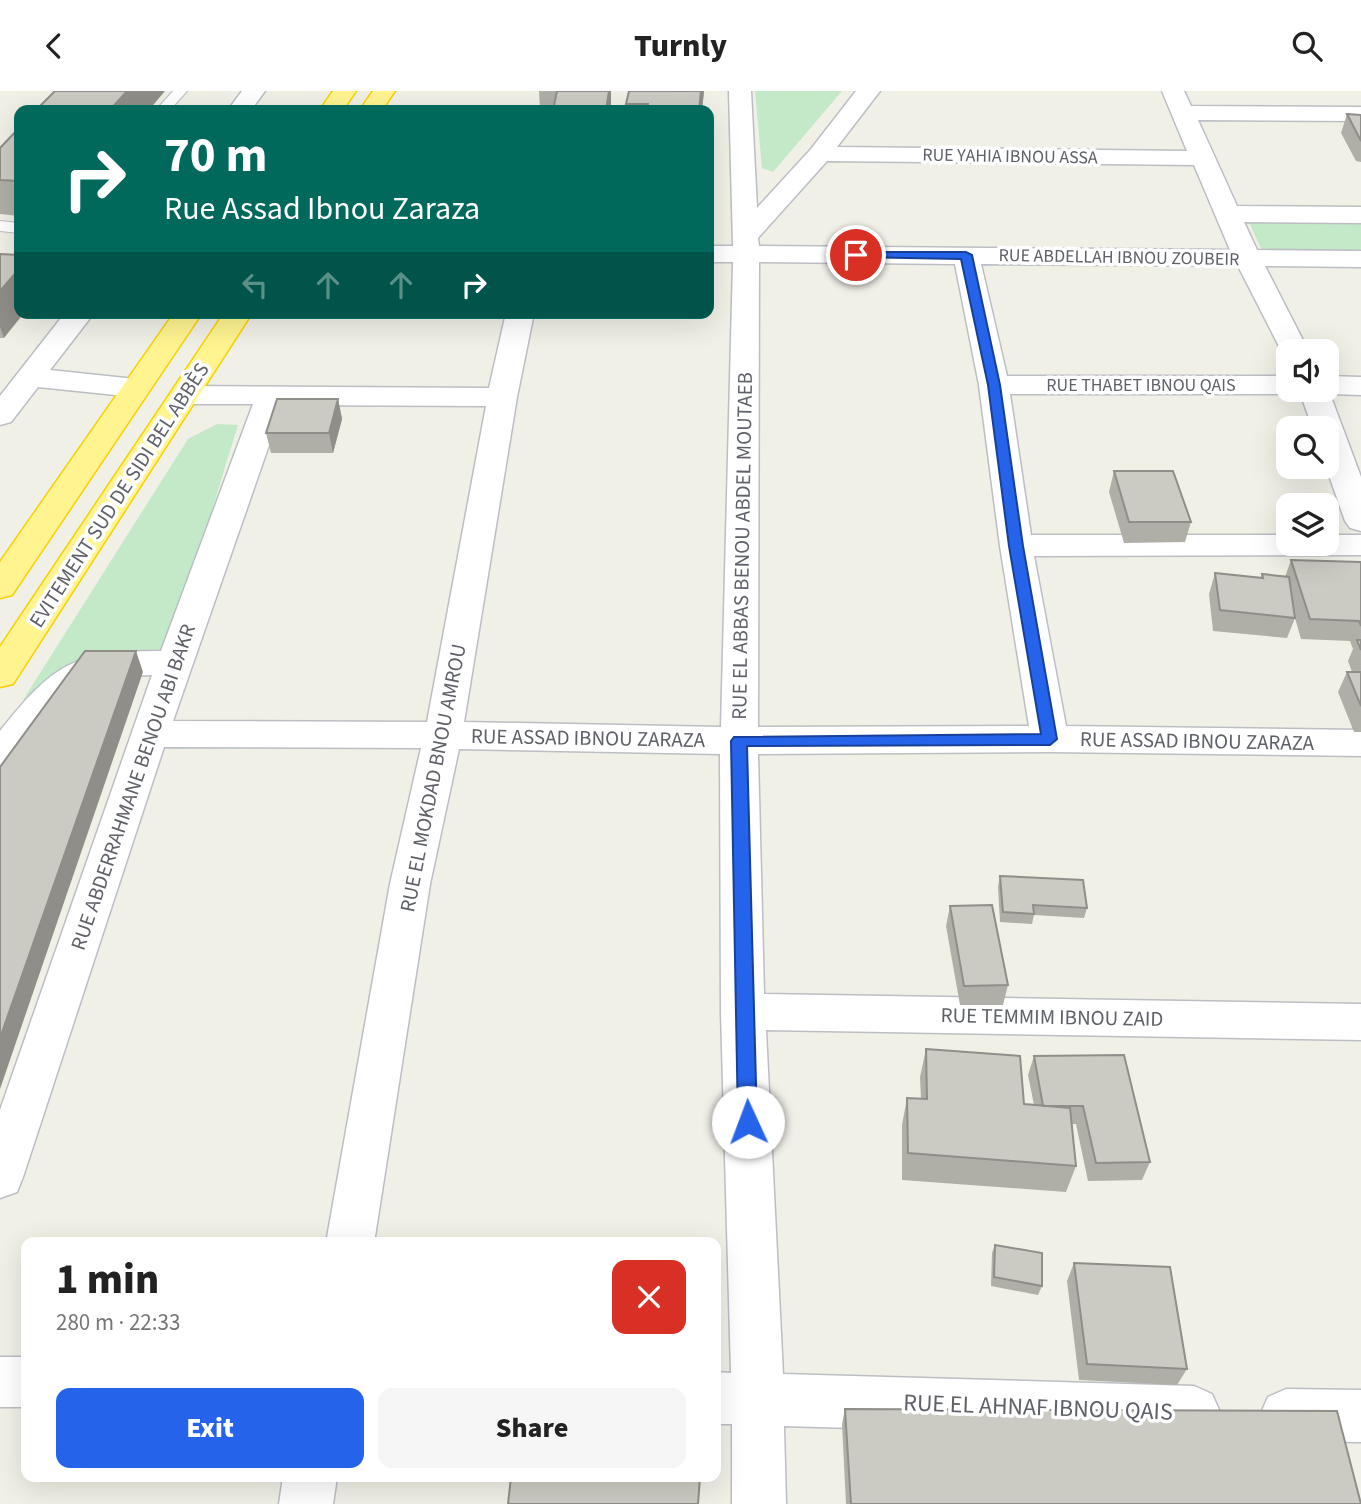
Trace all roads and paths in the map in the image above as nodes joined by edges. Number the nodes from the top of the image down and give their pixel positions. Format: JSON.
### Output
{"nodes":[{"id":1,"x":180,"y":91,"type":"edge"},
{"id":2,"x":254,"y":91,"type":"edge"},
{"id":3,"x":740,"y":91,"type":"edge"},
{"id":4,"x":869,"y":91,"type":"edge"},
{"id":5,"x":1177,"y":102,"type":"edge"},
{"id":6,"x":167,"y":105,"type":"edge"},
{"id":7,"x":243,"y":105,"type":"edge"},
{"id":8,"x":1361,"y":114,"type":"edge"},
{"id":9,"x":820,"y":154,"type":"junction"},
{"id":10,"x":1201,"y":158,"type":"junction"},
{"id":11,"x":1229,"y":214,"type":"junction"},
{"id":12,"x":1361,"y":215,"type":"edge"},
{"id":13,"x":733,"y":249,"type":"edge"},
{"id":14,"x":966,"y":255,"type":"junction"},
{"id":15,"x":1247,"y":258,"type":"junction"},
{"id":16,"x":1361,"y":259,"type":"edge"},
{"id":17,"x":75,"y":319,"type":"edge"},
{"id":18,"x":184,"y":319,"type":"edge"},
{"id":19,"x":234,"y":319,"type":"edge"},
{"id":20,"x":519,"y":319,"type":"edge"},
{"id":21,"x":1288,"y":339,"type":"edge"},
{"id":22,"x":29,"y":377,"type":"junction"},
{"id":23,"x":994,"y":385,"type":"junction"},
{"id":24,"x":1276,"y":385,"type":"edge"},
{"id":25,"x":1339,"y":385,"type":"edge"},
{"id":26,"x":1361,"y":386,"type":"edge"},
{"id":27,"x":135,"y":388,"type":"junction"},
{"id":28,"x":186,"y":395,"type":"junction"},
{"id":29,"x":502,"y":397,"type":"junction"},
{"id":30,"x":270,"y":398,"type":"junction"},
{"id":31,"x":1318,"y":402,"type":"edge"},
{"id":32,"x":0,"y":416,"type":"edge"},
{"id":33,"x":1361,"y":521,"type":"edge"},
{"id":34,"x":1361,"y":545,"type":"edge"},
{"id":35,"x":1016,"y":546,"type":"junction"},
{"id":36,"x":0,"y":587,"type":"edge"},
{"id":37,"x":174,"y":663,"type":"junction"},
{"id":38,"x":0,"y":675,"type":"edge"},
{"id":39,"x":152,"y":734,"type":"junction"},
{"id":40,"x":443,"y":735,"type":"junction"},
{"id":41,"x":1050,"y":739,"type":"junction"},
{"id":42,"x":739,"y":741,"type":"junction"},
{"id":43,"x":1361,"y":743,"type":"edge"},
{"id":44,"x":0,"y":758,"type":"edge"},
{"id":45,"x":743,"y":1012,"type":"junction"},
{"id":46,"x":1361,"y":1022,"type":"edge"},
{"id":47,"x":0,"y":1177,"type":"edge"},
{"id":48,"x":350,"y":1237,"type":"edge"},
{"id":49,"x":0,"y":1382,"type":"edge"},
{"id":50,"x":21,"y":1382,"type":"edge"},
{"id":51,"x":737,"y":1398,"type":"edge"},
{"id":52,"x":1344,"y":1416,"type":"edge"},
{"id":53,"x":1342,"y":1466,"type":"edge"},
{"id":54,"x":309,"y":1482,"type":"edge"},
{"id":55,"x":306,"y":1504,"type":"edge"},
{"id":56,"x":759,"y":1504,"type":"edge"}],
"edges":[{"from":1,"to":6,"type":"lane"},
{"from":2,"to":7,"type":"street"},
{"from":3,"to":13,"type":"street","name":"RUE EL ABBAS BENOU ABDEL MOUTAEB"},
{"from":4,"to":9,"type":"street"},
{"from":5,"to":8,"type":"street"},
{"from":5,"to":10,"type":"street"},
{"from":9,"to":10,"type":"street","name":"RUE YAHIA IBNOU ASSA"},
{"from":9,"to":13,"type":"street"},
{"from":10,"to":11,"type":"street"},
{"from":11,"to":12,"type":"street"},
{"from":11,"to":15,"type":"street"},
{"from":13,"to":14,"type":"street","name":"RUE ABDELLAH IBNOU ZOUBEIR"},
{"from":13,"to":42,"type":"street","name":"RUE EL ABBAS BENOU ABDEL MOUTAEB"},
{"from":14,"to":15,"type":"street","name":"RUE ABDELLAH IBNOU ZOUBEIR"},
{"from":14,"to":23,"type":"street"},
{"from":15,"to":16,"type":"street","name":"RUE ABDELLAH IBNOU ZOUBEIR"},
{"from":15,"to":21,"type":"street"},
{"from":17,"to":22,"type":"street"},
{"from":18,"to":27,"type":"highway","name":"EVITEMENT SUD DE SIDI BEL ABBÈS"},
{"from":19,"to":28,"type":"highway","name":"EVITEMENT SUD DE SIDI BEL ABBÈS"},
{"from":20,"to":29,"type":"street","name":"RUE EL MOKDAD BNOU AMROU"},
{"from":22,"to":27,"type":"street"},
{"from":22,"to":32,"type":"street"},
{"from":23,"to":24,"type":"street","name":"RUE THABET IBNOU QAIS"},
{"from":23,"to":35,"type":"street"},
{"from":25,"to":26,"type":"street"},
{"from":27,"to":36,"type":"highway","name":"EVITEMENT SUD DE SIDI BEL ABBÈS"},
{"from":28,"to":30,"type":"street"},
{"from":28,"to":38,"type":"highway","name":"EVITEMENT SUD DE SIDI BEL ABBÈS"},
{"from":29,"to":30,"type":"street"},
{"from":29,"to":40,"type":"street","name":"RUE EL MOKDAD BNOU AMROU"},
{"from":30,"to":37,"type":"street","name":"RUE ABDERRAHMANE BENOU ABI BAKR"},
{"from":31,"to":33,"type":"street"},
{"from":34,"to":35,"type":"street"},
{"from":35,"to":41,"type":"street"},
{"from":37,"to":39,"type":"street","name":"RUE ABDERRAHMANE BENOU ABI BAKR"},
{"from":37,"to":44,"type":"street"},
{"from":39,"to":40,"type":"street","name":"RUE ASSAD IBNOU ZARAZA"},
{"from":39,"to":47,"type":"street","name":"RUE ABDERRAHMANE BENOU ABI BAKR"},
{"from":40,"to":42,"type":"street","name":"RUE ASSAD IBNOU ZARAZA"},
{"from":40,"to":48,"type":"street","name":"RUE EL MOKDAD BNOU AMROU"},
{"from":41,"to":42,"type":"street","name":"RUE ASSAD IBNOU ZARAZA"},
{"from":41,"to":43,"type":"street","name":"RUE ASSAD IBNOU ZARAZA"},
{"from":42,"to":45,"type":"street","name":"RUE EL ABBAS BENOU ABDEL MOUTAEB"},
{"from":45,"to":46,"type":"street","name":"RUE TEMMIM IBNOU ZAID"},
{"from":45,"to":51,"type":"street","name":"RUE EL ABBAS BENOU ABDEL MOUTAEB"},
{"from":49,"to":50,"type":"street"},
{"from":51,"to":52,"type":"street","name":"RUE EL AHNAF IBNOU QAIS"},
{"from":51,"to":56,"type":"street","name":"RUE EL ABBAS BENOU ABDEL MOUTAEB"},
{"from":52,"to":53,"type":"street"},
{"from":54,"to":55,"type":"street"}]}
